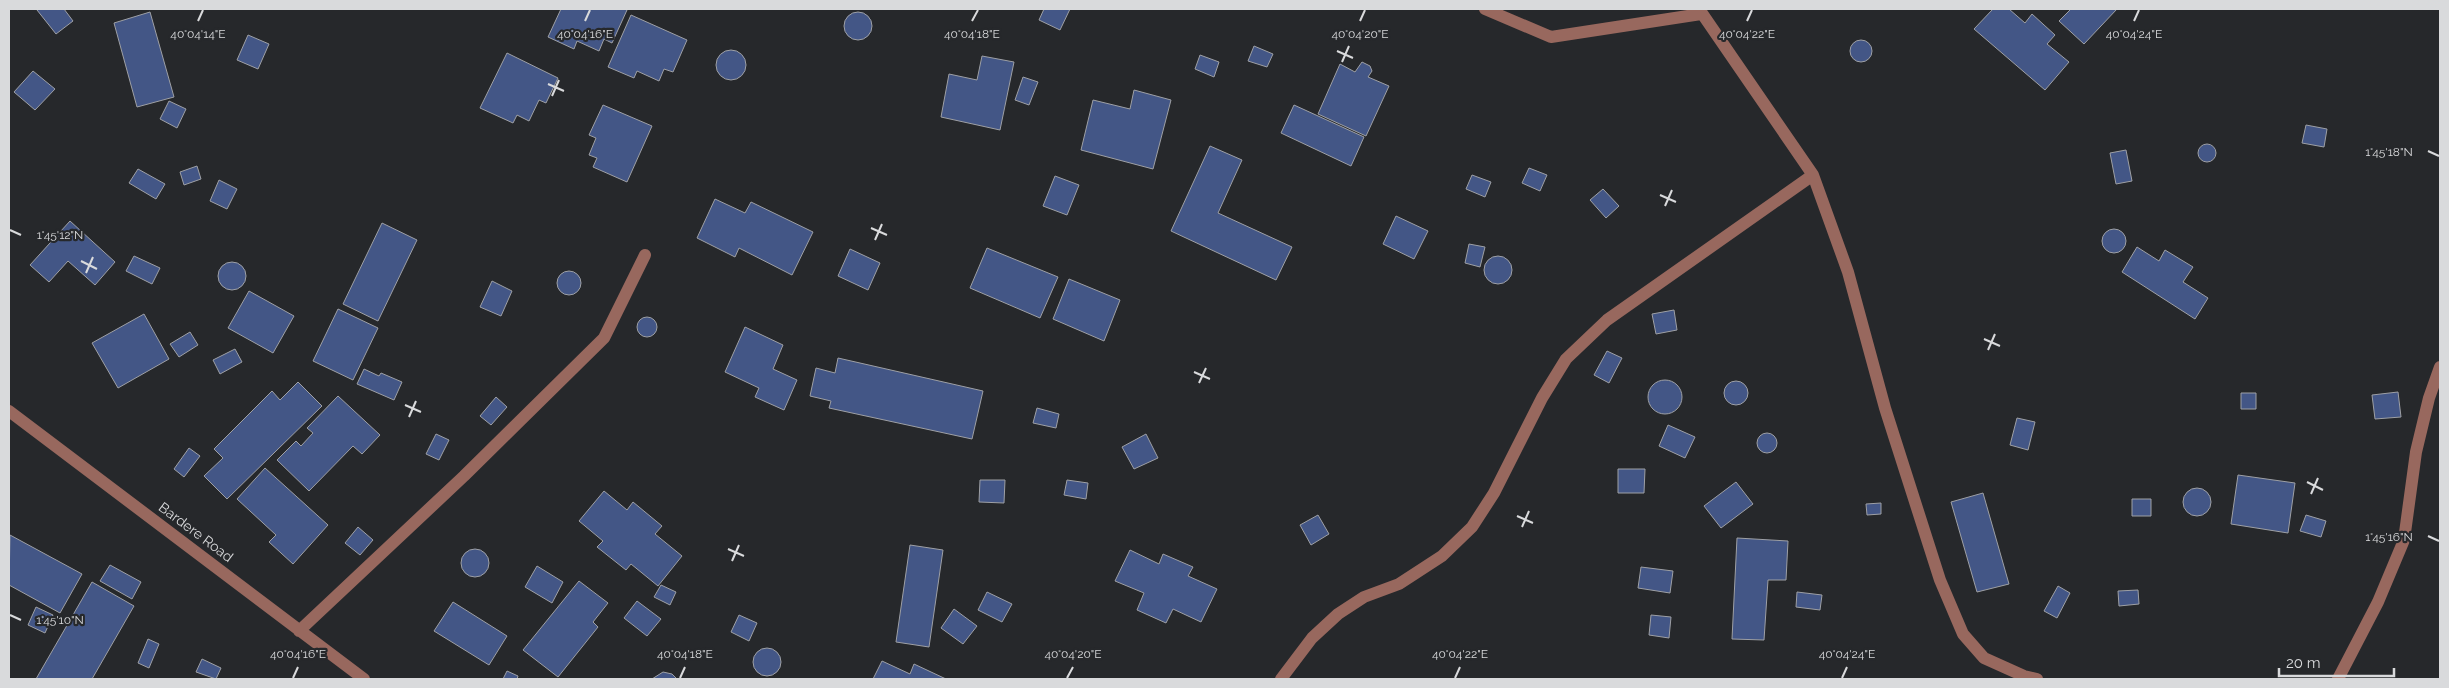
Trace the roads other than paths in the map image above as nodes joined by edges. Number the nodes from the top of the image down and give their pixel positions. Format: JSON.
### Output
{"nodes":[{"id":1,"x":1485,"y":9,"type":"edge"},
{"id":2,"x":1700,"y":11,"type":"edge"},
{"id":3,"x":1813,"y":175,"type":"junction"},
{"id":4,"x":645,"y":256,"type":"dead end"},
{"id":5,"x":2440,"y":367,"type":"edge"},
{"id":6,"x":9,"y":411,"type":"edge"},
{"id":7,"x":299,"y":631,"type":"junction"},
{"id":8,"x":364,"y":679,"type":"edge"},
{"id":9,"x":1281,"y":679,"type":"edge"},
{"id":10,"x":2037,"y":679,"type":"edge"},
{"id":11,"x":2338,"y":679,"type":"edge"}],
"edges":[{"from":1,"to":2,"type":"street"},
{"from":2,"to":3,"type":"street"},
{"from":3,"to":9,"type":"street"},
{"from":3,"to":10,"type":"street"},
{"from":4,"to":7,"type":"street"},
{"from":5,"to":11,"type":"street"},
{"from":6,"to":7,"type":"street","name":"Bardere Road"},
{"from":7,"to":8,"type":"street","name":"Bardere Road"}]}
